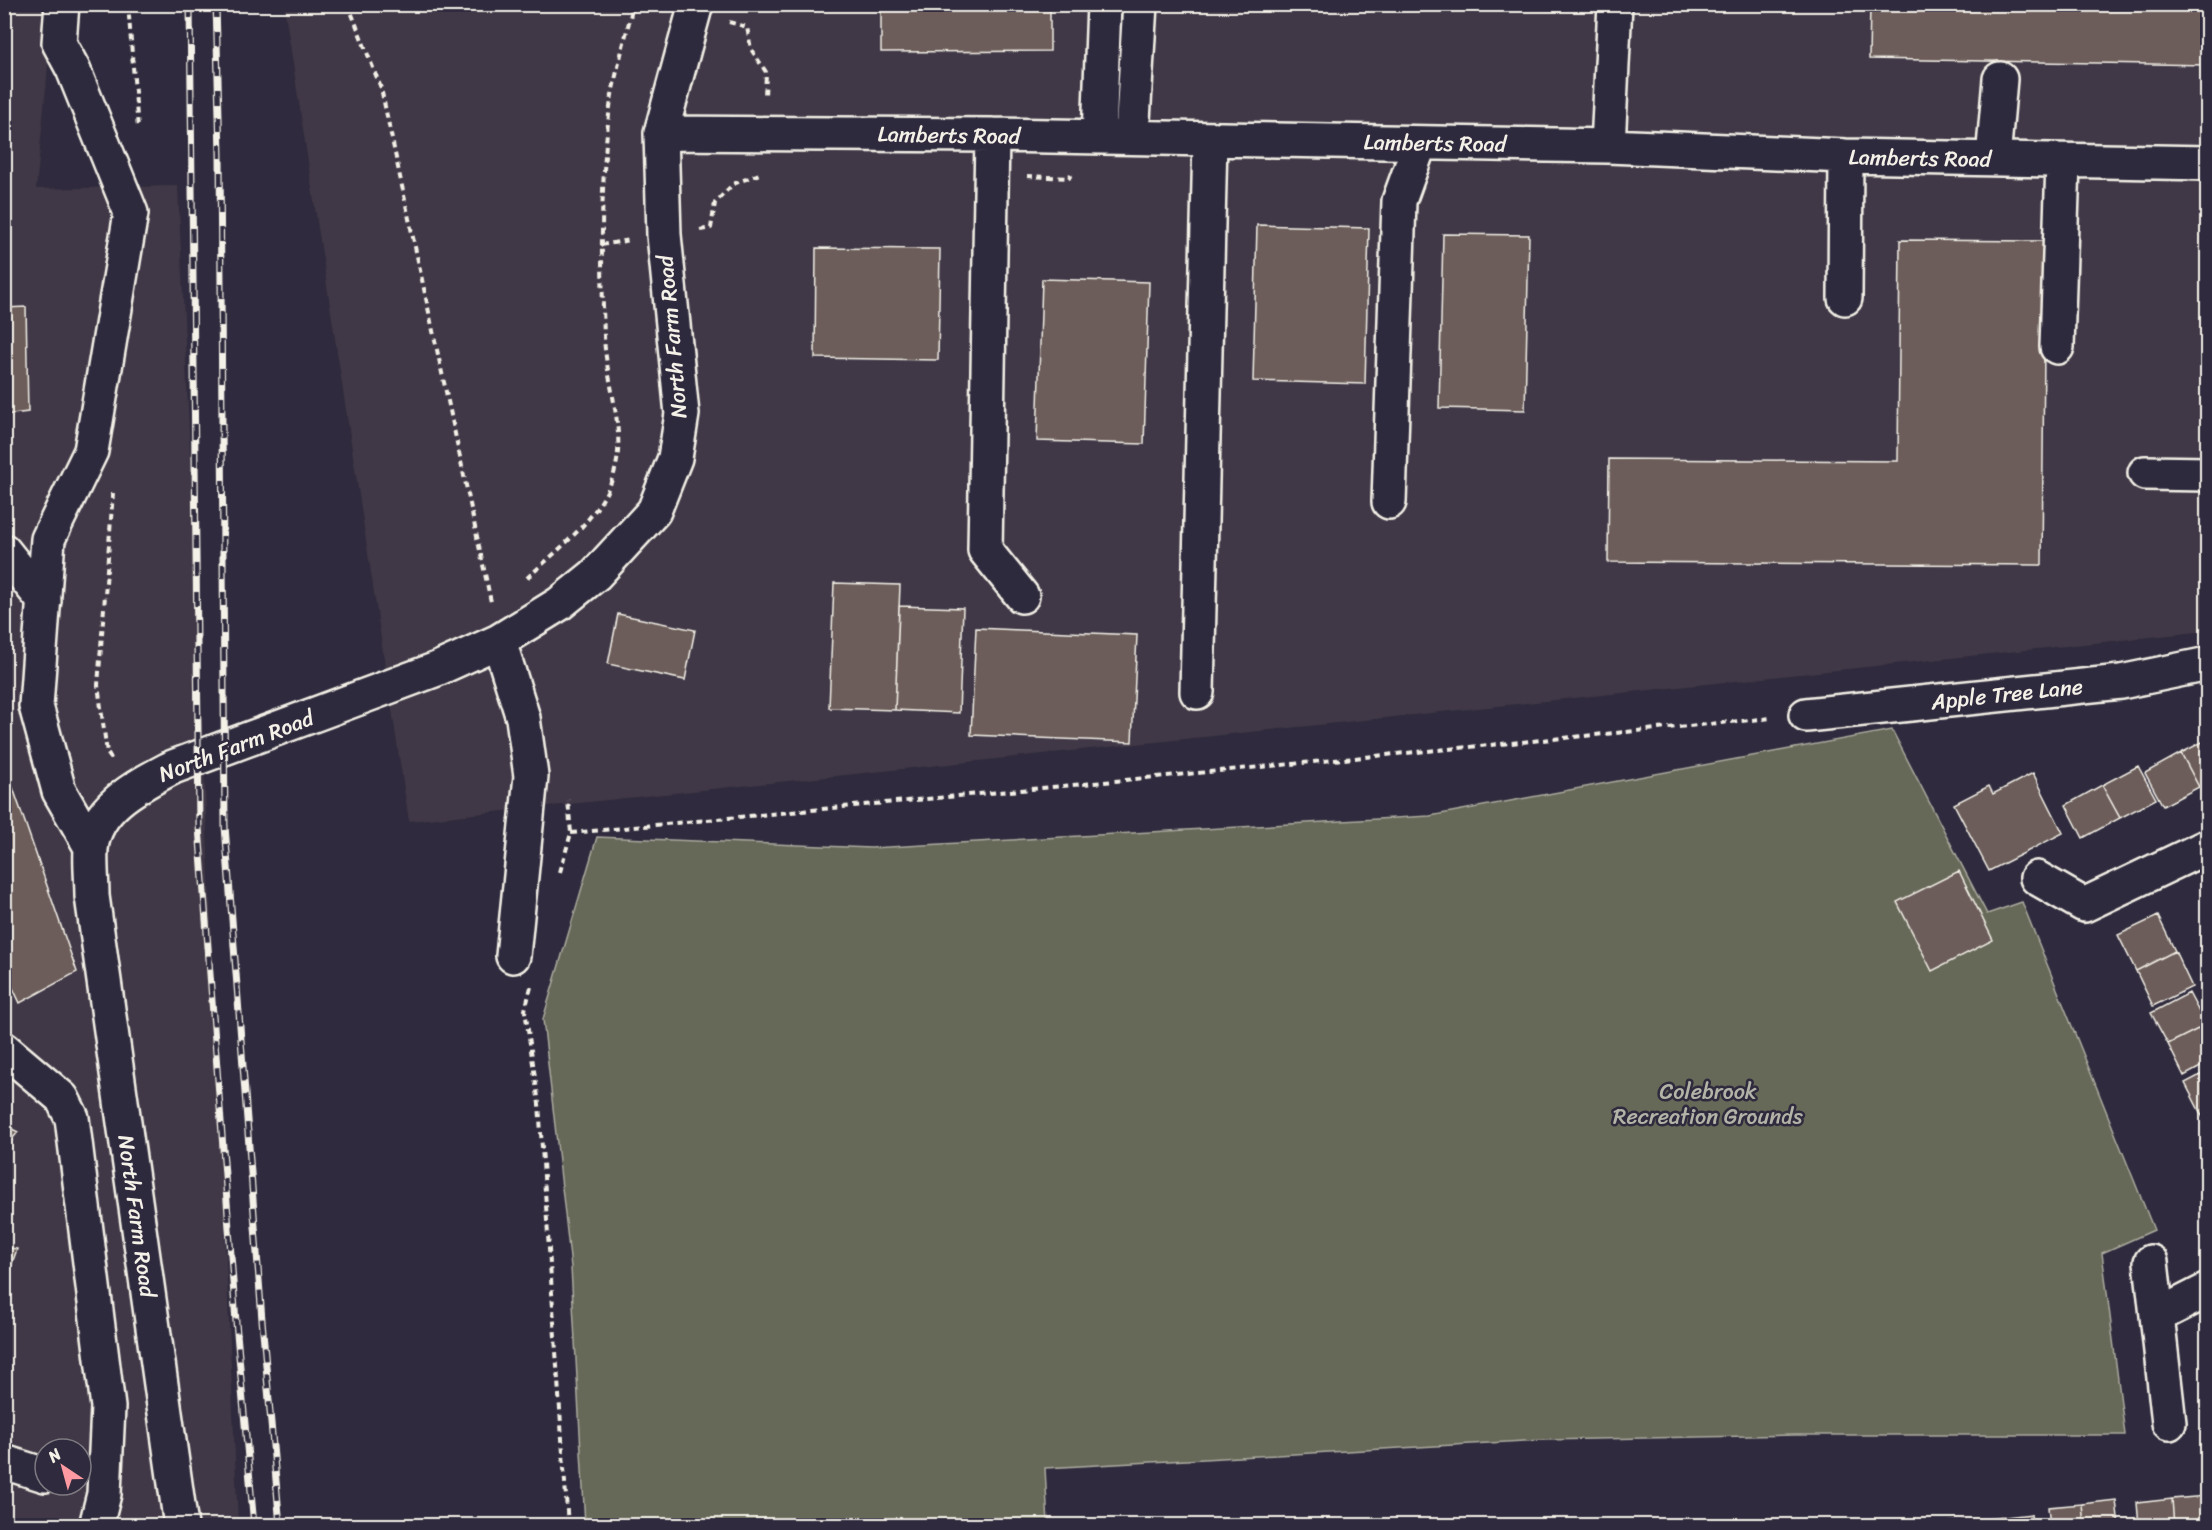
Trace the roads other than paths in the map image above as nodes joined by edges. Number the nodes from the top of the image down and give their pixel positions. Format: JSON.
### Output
{"nodes":[{"id":1,"x":63,"y":4,"type":"edge"},
{"id":2,"x":696,"y":4,"type":"edge"},
{"id":3,"x":1104,"y":4,"type":"edge"},
{"id":4,"x":1140,"y":4,"type":"edge"},
{"id":5,"x":1615,"y":4,"type":"edge"},
{"id":6,"x":2000,"y":79,"type":"dead end"},
{"id":7,"x":662,"y":133,"type":"junction"},
{"id":8,"x":992,"y":135,"type":"junction"},
{"id":9,"x":1095,"y":137,"type":"junction"},
{"id":10,"x":1132,"y":137,"type":"junction"},
{"id":11,"x":1210,"y":139,"type":"junction"},
{"id":12,"x":1420,"y":143,"type":"junction"},
{"id":13,"x":1608,"y":146,"type":"junction"},
{"id":14,"x":1846,"y":156,"type":"junction"},
{"id":15,"x":1993,"y":159,"type":"junction"},
{"id":16,"x":2063,"y":162,"type":"junction"},
{"id":17,"x":2208,"y":163,"type":"edge"},
{"id":18,"x":1845,"y":298,"type":"dead end"},
{"id":19,"x":2057,"y":346,"type":"dead end"},
{"id":20,"x":2145,"y":473,"type":"dead end"},
{"id":21,"x":2208,"y":474,"type":"edge"},
{"id":22,"x":1389,"y":501,"type":"dead end"},
{"id":23,"x":4,"y":551,"type":"edge"},
{"id":24,"x":1022,"y":596,"type":"dead end"},
{"id":25,"x":44,"y":601,"type":"junction"},
{"id":26,"x":499,"y":641,"type":"junction"},
{"id":27,"x":2208,"y":663,"type":"edge"},
{"id":28,"x":1197,"y":692,"type":"dead end"},
{"id":29,"x":1806,"y":715,"type":"road end"},
{"id":30,"x":2208,"y":846,"type":"edge"},
{"id":31,"x":91,"y":847,"type":"junction"},
{"id":32,"x":2037,"y":878,"type":"dead end"},
{"id":33,"x":524,"y":966,"type":"road end"},
{"id":34,"x":4,"y":1049,"type":"edge"},
{"id":35,"x":2151,"y":1262,"type":"dead end"},
{"id":36,"x":2208,"y":1290,"type":"edge"},
{"id":37,"x":2157,"y":1316,"type":"junction"},
{"id":38,"x":2169,"y":1423,"type":"dead end"},
{"id":39,"x":4,"y":1462,"type":"edge"},
{"id":40,"x":33,"y":1471,"type":"edge"},
{"id":41,"x":93,"y":1479,"type":"edge"},
{"id":42,"x":92,"y":1497,"type":"edge"},
{"id":43,"x":96,"y":1526,"type":"edge"},
{"id":44,"x":181,"y":1526,"type":"edge"}],
"edges":[{"from":1,"to":25,"type":"street"},
{"from":2,"to":7,"type":"street","name":"North Farm Road"},
{"from":3,"to":9,"type":"street"},
{"from":4,"to":10,"type":"street"},
{"from":5,"to":13,"type":"street"},
{"from":6,"to":15,"type":"street"},
{"from":7,"to":8,"type":"street","name":"Lamberts Road"},
{"from":7,"to":26,"type":"street","name":"North Farm Road"},
{"from":8,"to":9,"type":"street","name":"Lamberts Road"},
{"from":8,"to":24,"type":"street"},
{"from":9,"to":10,"type":"street","name":"Lamberts Road"},
{"from":10,"to":11,"type":"street","name":"Lamberts Road"},
{"from":11,"to":12,"type":"street","name":"Lamberts Road"},
{"from":11,"to":28,"type":"street"},
{"from":12,"to":13,"type":"street","name":"Lamberts Road"},
{"from":12,"to":22,"type":"street"},
{"from":13,"to":14,"type":"street","name":"Lamberts Road"},
{"from":14,"to":15,"type":"street","name":"Lamberts Road"},
{"from":14,"to":18,"type":"street"},
{"from":15,"to":16,"type":"street","name":"Lamberts Road"},
{"from":16,"to":17,"type":"street","name":"Lamberts Road"},
{"from":16,"to":19,"type":"street"},
{"from":20,"to":21,"type":"street"},
{"from":23,"to":25,"type":"street"},
{"from":25,"to":31,"type":"street"},
{"from":26,"to":31,"type":"street","name":"North Farm Road"},
{"from":26,"to":33,"type":"street"},
{"from":27,"to":29,"type":"street","name":"Apple Tree Lane"},
{"from":30,"to":32,"type":"street"},
{"from":31,"to":44,"type":"street","name":"North Farm Road"},
{"from":34,"to":41,"type":"street"},
{"from":35,"to":37,"type":"street"},
{"from":36,"to":37,"type":"street"},
{"from":37,"to":38,"type":"street"},
{"from":39,"to":40,"type":"street"},
{"from":42,"to":43,"type":"street"}]}
